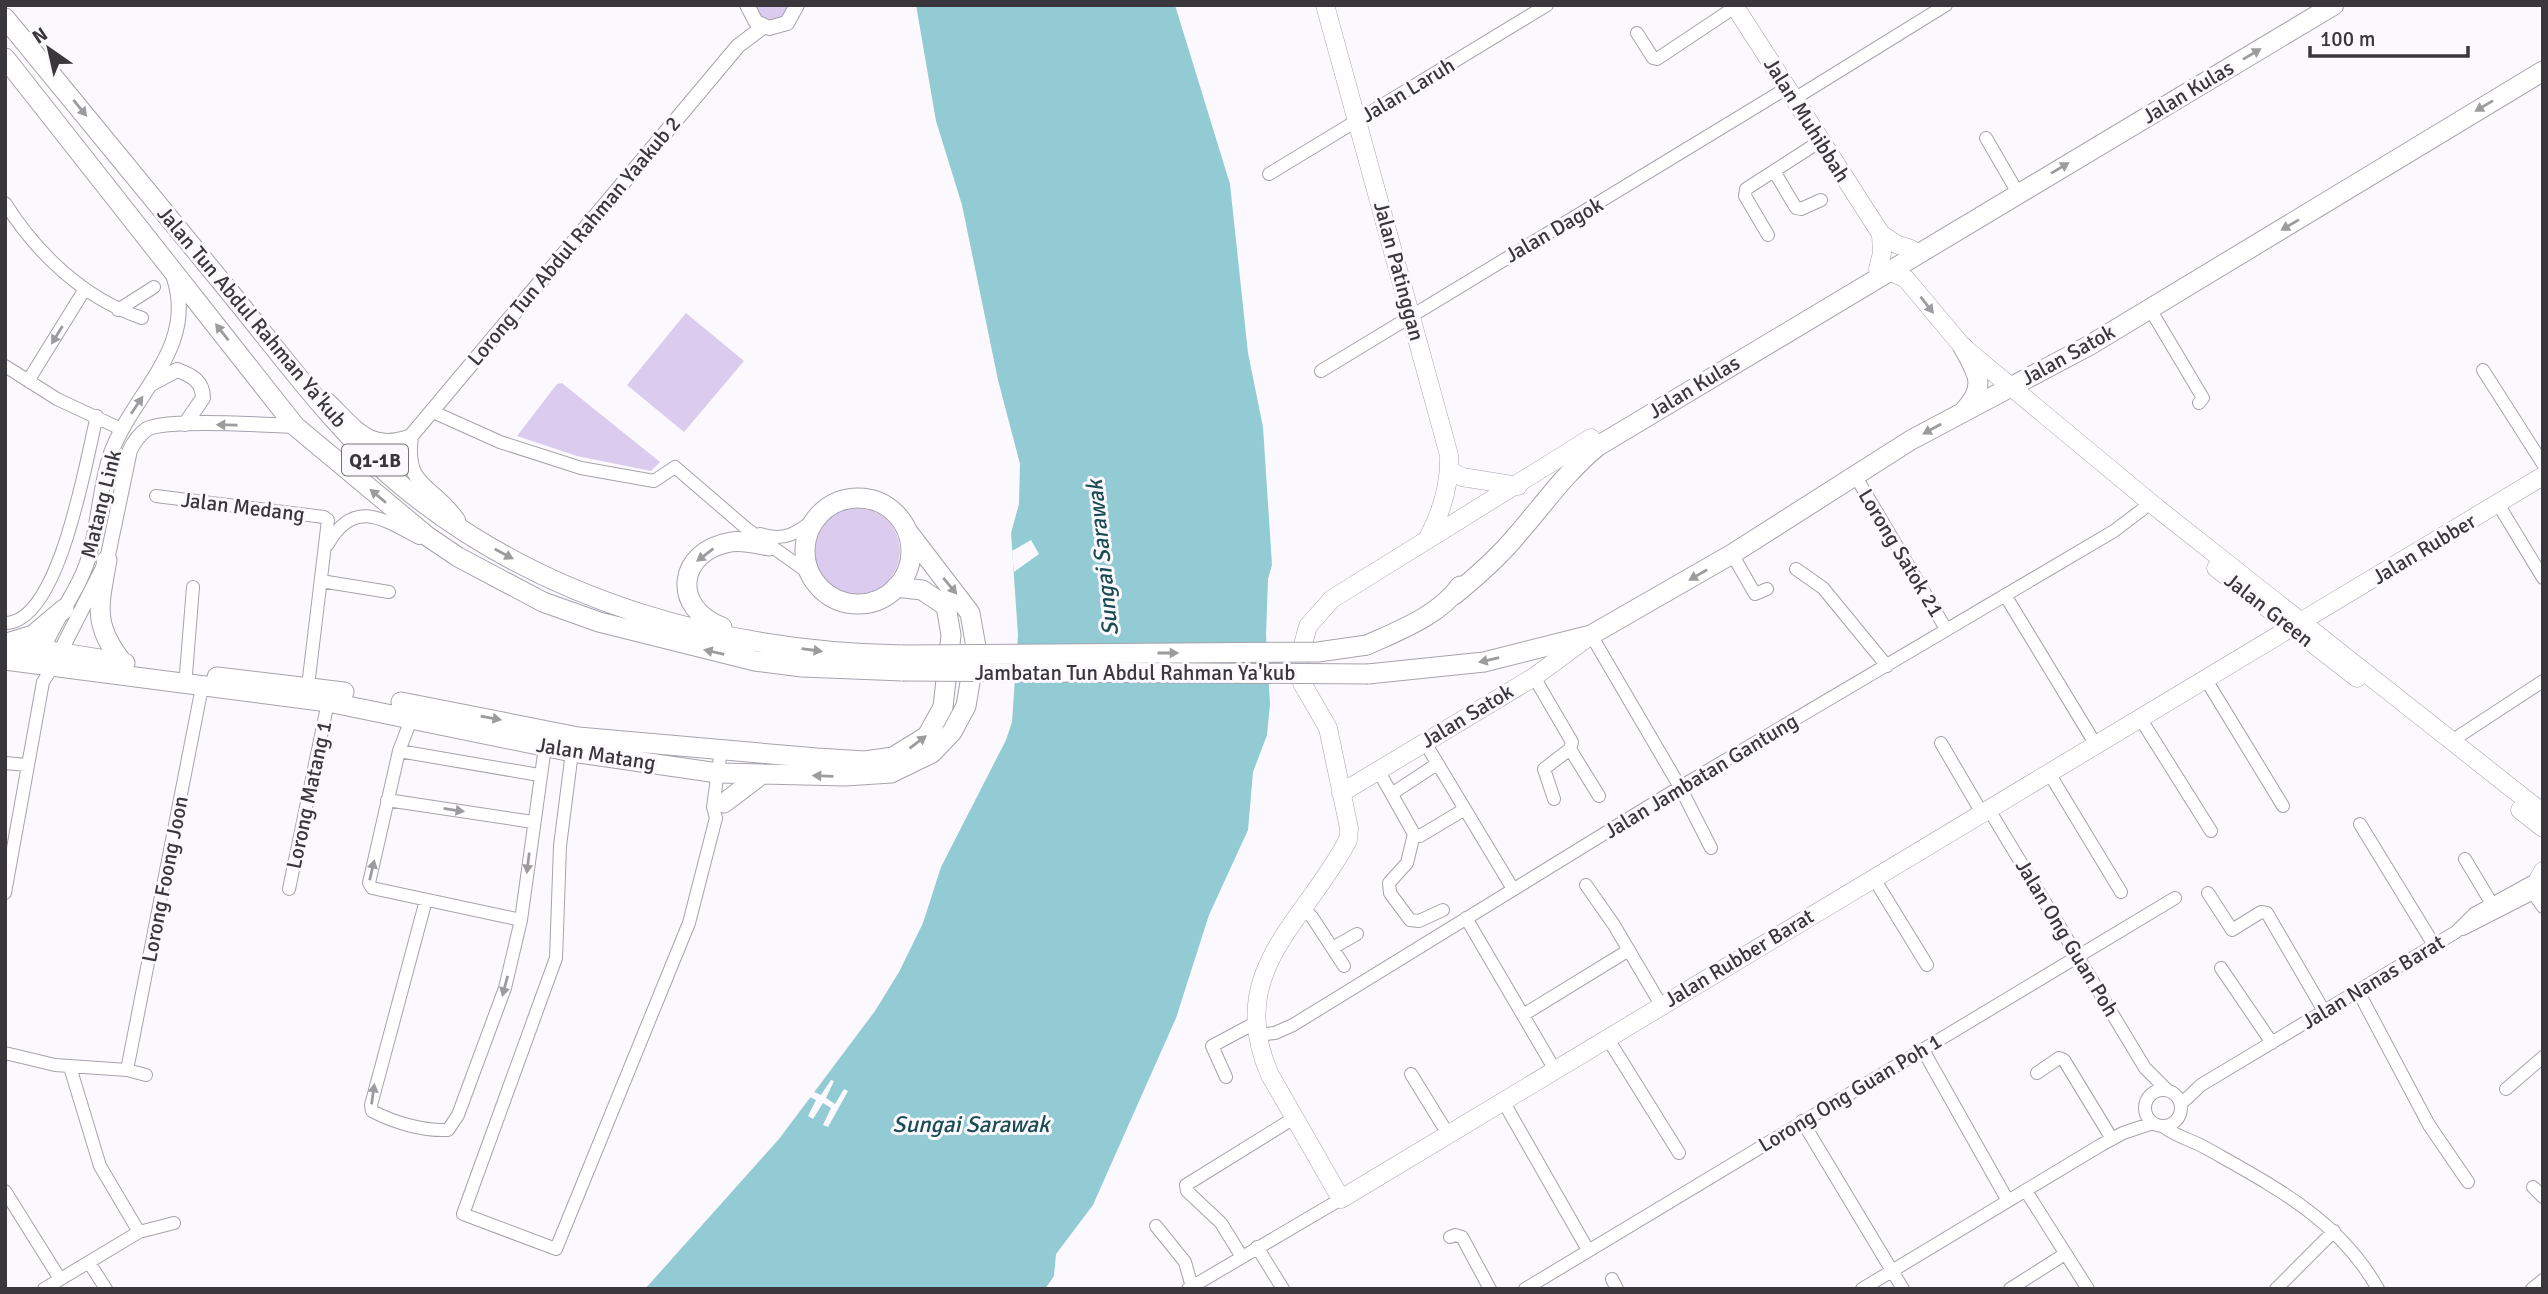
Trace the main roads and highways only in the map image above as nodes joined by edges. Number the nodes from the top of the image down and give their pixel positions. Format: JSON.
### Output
{"nodes":[{"id":1,"x":1325,"y":5,"type":"edge"},
{"id":2,"x":2334,"y":5,"type":"edge"},
{"id":3,"x":1734,"y":6,"type":"edge"},
{"id":4,"x":5,"y":18,"type":"edge"},
{"id":5,"x":5,"y":58,"type":"edge"},
{"id":6,"x":2543,"y":71,"type":"edge"},
{"id":7,"x":1969,"y":222,"type":"junction"},
{"id":8,"x":1881,"y":234,"type":"junction"},
{"id":9,"x":1911,"y":249,"type":"junction"},
{"id":10,"x":1876,"y":274,"type":"junction"},
{"id":11,"x":1963,"y":347,"type":"junction"},
{"id":12,"x":2011,"y":386,"type":"junction"},
{"id":13,"x":1993,"y":397,"type":"junction"},
{"id":14,"x":1962,"y":412,"type":"junction"},
{"id":15,"x":1591,"y":438,"type":"junction"},
{"id":16,"x":1450,"y":470,"type":"junction"},
{"id":17,"x":2543,"y":476,"type":"edge"},
{"id":18,"x":1518,"y":486,"type":"junction"},
{"id":19,"x":908,"y":532,"type":"junction"},
{"id":20,"x":1429,"y":536,"type":"junction"},
{"id":21,"x":769,"y":547,"type":"road end"},
{"id":22,"x":107,"y":560,"type":"road end"},
{"id":23,"x":896,"y":587,"type":"junction"},
{"id":24,"x":1454,"y":595,"type":"junction"},
{"id":25,"x":64,"y":609,"type":"road end"},
{"id":26,"x":2298,"y":625,"type":"junction"},
{"id":27,"x":1591,"y":635,"type":"junction"},
{"id":28,"x":762,"y":642,"type":"junction"},
{"id":29,"x":5,"y":643,"type":"edge"},
{"id":30,"x":1367,"y":645,"type":"joint"},
{"id":31,"x":5,"y":660,"type":"edge"},
{"id":32,"x":48,"y":662,"type":"junction"},
{"id":33,"x":123,"y":663,"type":"junction"},
{"id":34,"x":903,"y":663,"type":"junction"},
{"id":35,"x":1368,"y":674,"type":"joint"},
{"id":36,"x":762,"y":774,"type":"junction"},
{"id":37,"x":721,"y":791,"type":"junction"},
{"id":38,"x":1341,"y":793,"type":"junction"},
{"id":39,"x":2541,"y":825,"type":"edge"},
{"id":40,"x":1341,"y":1199,"type":"joint"}],
"edges":[{"from":1,"to":16,"type":"main road","name":"Jalan Patinggan"},
{"from":7,"to":2,"type":"main road","name":"Jalan Kulas","one_way":true},
{"from":3,"to":8,"type":"main road","name":"Jalan Muhibbah"},
{"from":4,"to":28,"type":"main road","name":"Jalan Tun Abdul Rahman Ya'kub","number":"Q1-1B","one_way":true},
{"from":34,"to":5,"type":"main road","name":"Jalan Tun Abdul Rahman Ya'kub","one_way":true},
{"from":6,"to":12,"type":"main road","name":"Jalan Satok","one_way":true},
{"from":7,"to":9,"type":"main road","name":"Jalan Kulas"},
{"from":7,"to":10,"type":"main road","name":"Jalan Kulas"},
{"from":8,"to":9,"type":"main road","name":"Jalan Muhibbah"},
{"from":8,"to":10,"type":"main road"},
{"from":9,"to":10,"type":"main road","name":"Jalan Kulas"},
{"from":10,"to":11,"type":"main road","one_way":true},
{"from":10,"to":15,"type":"main road","name":"Jalan Kulas"},
{"from":10,"to":24,"type":"main road","name":"Jalan Kulas"},
{"from":11,"to":12,"type":"main road"},
{"from":11,"to":14,"type":"main road"},
{"from":12,"to":13,"type":"main road","name":"Jalan Satok"},
{"from":12,"to":26,"type":"main road","name":"Jalan Green"},
{"from":13,"to":14,"type":"main road","name":"Jalan Satok"},
{"from":13,"to":26,"type":"main road","name":"Jalan Green"},
{"from":14,"to":27,"type":"main road","name":"Jalan Satok","one_way":true},
{"from":15,"to":18,"type":"main road","name":"Jalan Kulas"},
{"from":15,"to":24,"type":"main road","name":"Jalan Kulas"},
{"from":16,"to":18,"type":"main road"},
{"from":16,"to":20,"type":"main road","name":"Jalan Patinggan"},
{"from":17,"to":26,"type":"main road","name":"Jalan Rubber"},
{"from":18,"to":20,"type":"main road","name":"Jalan Kulas"},
{"from":19,"to":23,"type":"main road"},
{"from":19,"to":23,"type":"main road"},
{"from":19,"to":36,"type":"main road","one_way":true},
{"from":20,"to":38,"type":"main road","name":"Jalan Kulas"},
{"from":21,"to":28,"type":"main road","one_way":true},
{"from":22,"to":33,"type":"main road"},
{"from":33,"to":23,"type":"main road","name":"Jalan Matang","one_way":true},
{"from":24,"to":30,"type":"main road","name":"Jalan Kulas"},
{"from":25,"to":29,"type":"main road"},
{"from":26,"to":39,"type":"main road","name":"Jalan Green"},
{"from":26,"to":39,"type":"main road","name":"Jalan Green"},
{"from":26,"to":40,"type":"main road","name":"Jalan Rubber Barat"},
{"from":27,"to":35,"type":"main road","name":"Jalan Satok","one_way":true},
{"from":27,"to":38,"type":"main road","name":"Jalan Satok"},
{"from":28,"to":34,"type":"main road","name":"Jalan Tun Abdul Rahman Ya'kub","number":"Q1-1B","one_way":true},
{"from":29,"to":32,"type":"main road","name":"Jalan Matang"},
{"from":34,"to":30,"type":"main road","name":"Jambatan Tun Abdul Rahman Ya'kub","one_way":true,"bridge":true},
{"from":31,"to":32,"type":"main road","name":"Jalan Matang"},
{"from":32,"to":33,"type":"main road","name":"Jalan Matang"},
{"from":32,"to":37,"type":"main road","name":"Jalan Matang"},
{"from":34,"to":35,"type":"main road","name":"Jambatan Tun Abdul Rahman Ya'kub","bridge":true},
{"from":36,"to":37,"type":"main road"},
{"from":36,"to":37,"type":"main road"},
{"from":38,"to":40,"type":"main road","name":"Jalan Kulas"}]}
